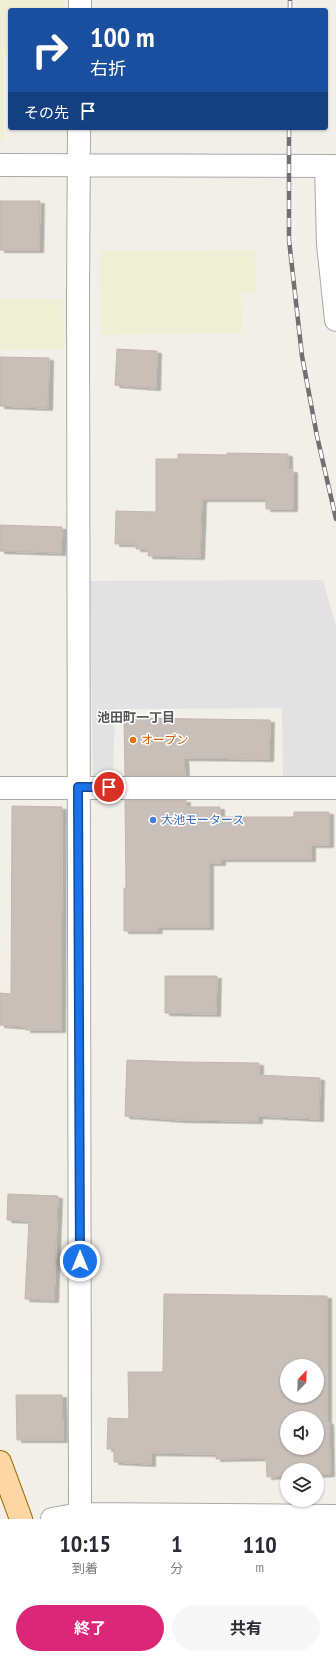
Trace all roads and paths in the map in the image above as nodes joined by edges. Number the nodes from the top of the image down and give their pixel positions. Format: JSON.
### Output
{"nodes":[{"id":1,"x":79,"y":130,"type":"edge"},
{"id":2,"x":79,"y":164,"type":"junction"},
{"id":3,"x":0,"y":165,"type":"edge"},
{"id":4,"x":331,"y":166,"type":"edge"},
{"id":5,"x":336,"y":320,"type":"edge"},
{"id":6,"x":78,"y":787,"type":"junction"},
{"id":7,"x":0,"y":788,"type":"edge"},
{"id":8,"x":336,"y":788,"type":"edge"},
{"id":9,"x":0,"y":1462,"type":"edge"},
{"id":10,"x":80,"y":1514,"type":"junction"},
{"id":11,"x":336,"y":1516,"type":"edge"},
{"id":12,"x":21,"y":1519,"type":"edge"},
{"id":13,"x":52,"y":1519,"type":"edge"}],
"edges":[{"from":1,"to":2,"type":"street"},
{"from":2,"to":3,"type":"street"},
{"from":2,"to":4,"type":"street"},
{"from":2,"to":6,"type":"street"},
{"from":4,"to":5,"type":"street"},
{"from":6,"to":7,"type":"street"},
{"from":6,"to":8,"type":"street"},
{"from":6,"to":10,"type":"street"},
{"from":9,"to":12,"type":"main road"},
{"from":10,"to":11,"type":"street"},
{"from":10,"to":13,"type":"street"}]}
